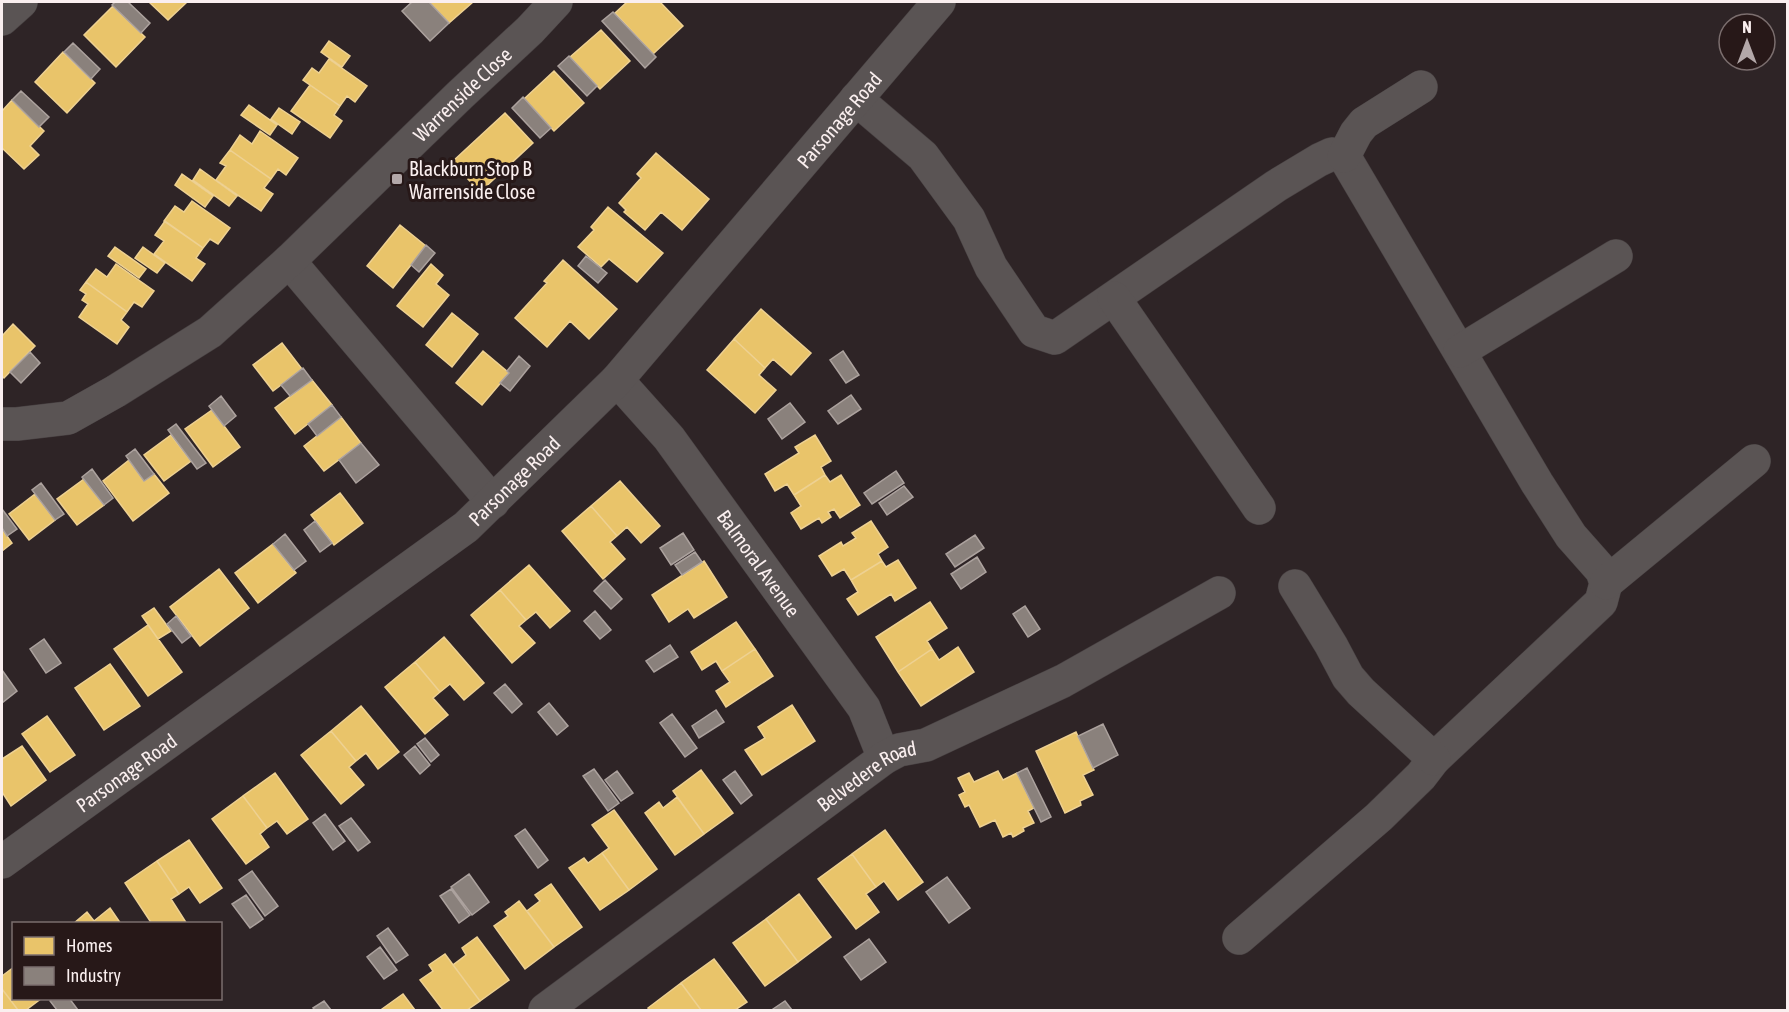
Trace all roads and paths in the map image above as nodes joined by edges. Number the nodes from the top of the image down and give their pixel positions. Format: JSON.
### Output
{"nodes":[{"id":1,"x":21,"y":2,"type":"edge"},
{"id":2,"x":556,"y":2,"type":"edge"},
{"id":3,"x":939,"y":2,"type":"edge"},
{"id":4,"x":2,"y":19,"type":"edge"},
{"id":5,"x":1421,"y":87,"type":"dead end"},
{"id":6,"x":856,"y":99,"type":"junction"},
{"id":7,"x":1344,"y":156,"type":"junction"},
{"id":8,"x":1616,"y":256,"type":"dead end"},
{"id":9,"x":289,"y":261,"type":"junction"},
{"id":10,"x":1114,"y":298,"type":"junction"},
{"id":11,"x":1460,"y":351,"type":"junction"},
{"id":12,"x":618,"y":380,"type":"junction"},
{"id":13,"x":2,"y":424,"type":"edge"},
{"id":14,"x":1754,"y":461,"type":"dead end"},
{"id":15,"x":493,"y":502,"type":"junction"},
{"id":16,"x":1259,"y":508,"type":"dead end"},
{"id":17,"x":1605,"y":583,"type":"junction"},
{"id":18,"x":1295,"y":586,"type":"dead end"},
{"id":19,"x":1219,"y":593,"type":"dead end"},
{"id":20,"x":884,"y":758,"type":"junction"},
{"id":21,"x":1434,"y":759,"type":"junction"},
{"id":22,"x":2,"y":862,"type":"edge"},
{"id":23,"x":1239,"y":938,"type":"dead end"},
{"id":24,"x":545,"y":1011,"type":"edge"}],
"edges":[{"from":1,"to":4,"type":"street"},
{"from":2,"to":9,"type":"street","name":"Warrenside Close"},
{"from":3,"to":6,"type":"street","name":"Parsonage Road"},
{"from":5,"to":7,"type":"street"},
{"from":6,"to":10,"type":"street"},
{"from":6,"to":12,"type":"street","name":"Parsonage Road"},
{"from":7,"to":10,"type":"street"},
{"from":7,"to":11,"type":"street"},
{"from":8,"to":11,"type":"street"},
{"from":9,"to":13,"type":"street","name":"Warrenside Close"},
{"from":9,"to":15,"type":"street"},
{"from":10,"to":16,"type":"street"},
{"from":11,"to":17,"type":"street"},
{"from":12,"to":15,"type":"street","name":"Parsonage Road"},
{"from":12,"to":20,"type":"street","name":"Balmoral Avenue"},
{"from":14,"to":17,"type":"street"},
{"from":15,"to":22,"type":"street","name":"Parsonage Road"},
{"from":17,"to":21,"type":"street"},
{"from":18,"to":21,"type":"street"},
{"from":19,"to":20,"type":"street","name":"Belvedere Road"},
{"from":20,"to":24,"type":"street","name":"Belvedere Road"},
{"from":21,"to":23,"type":"street"}]}
